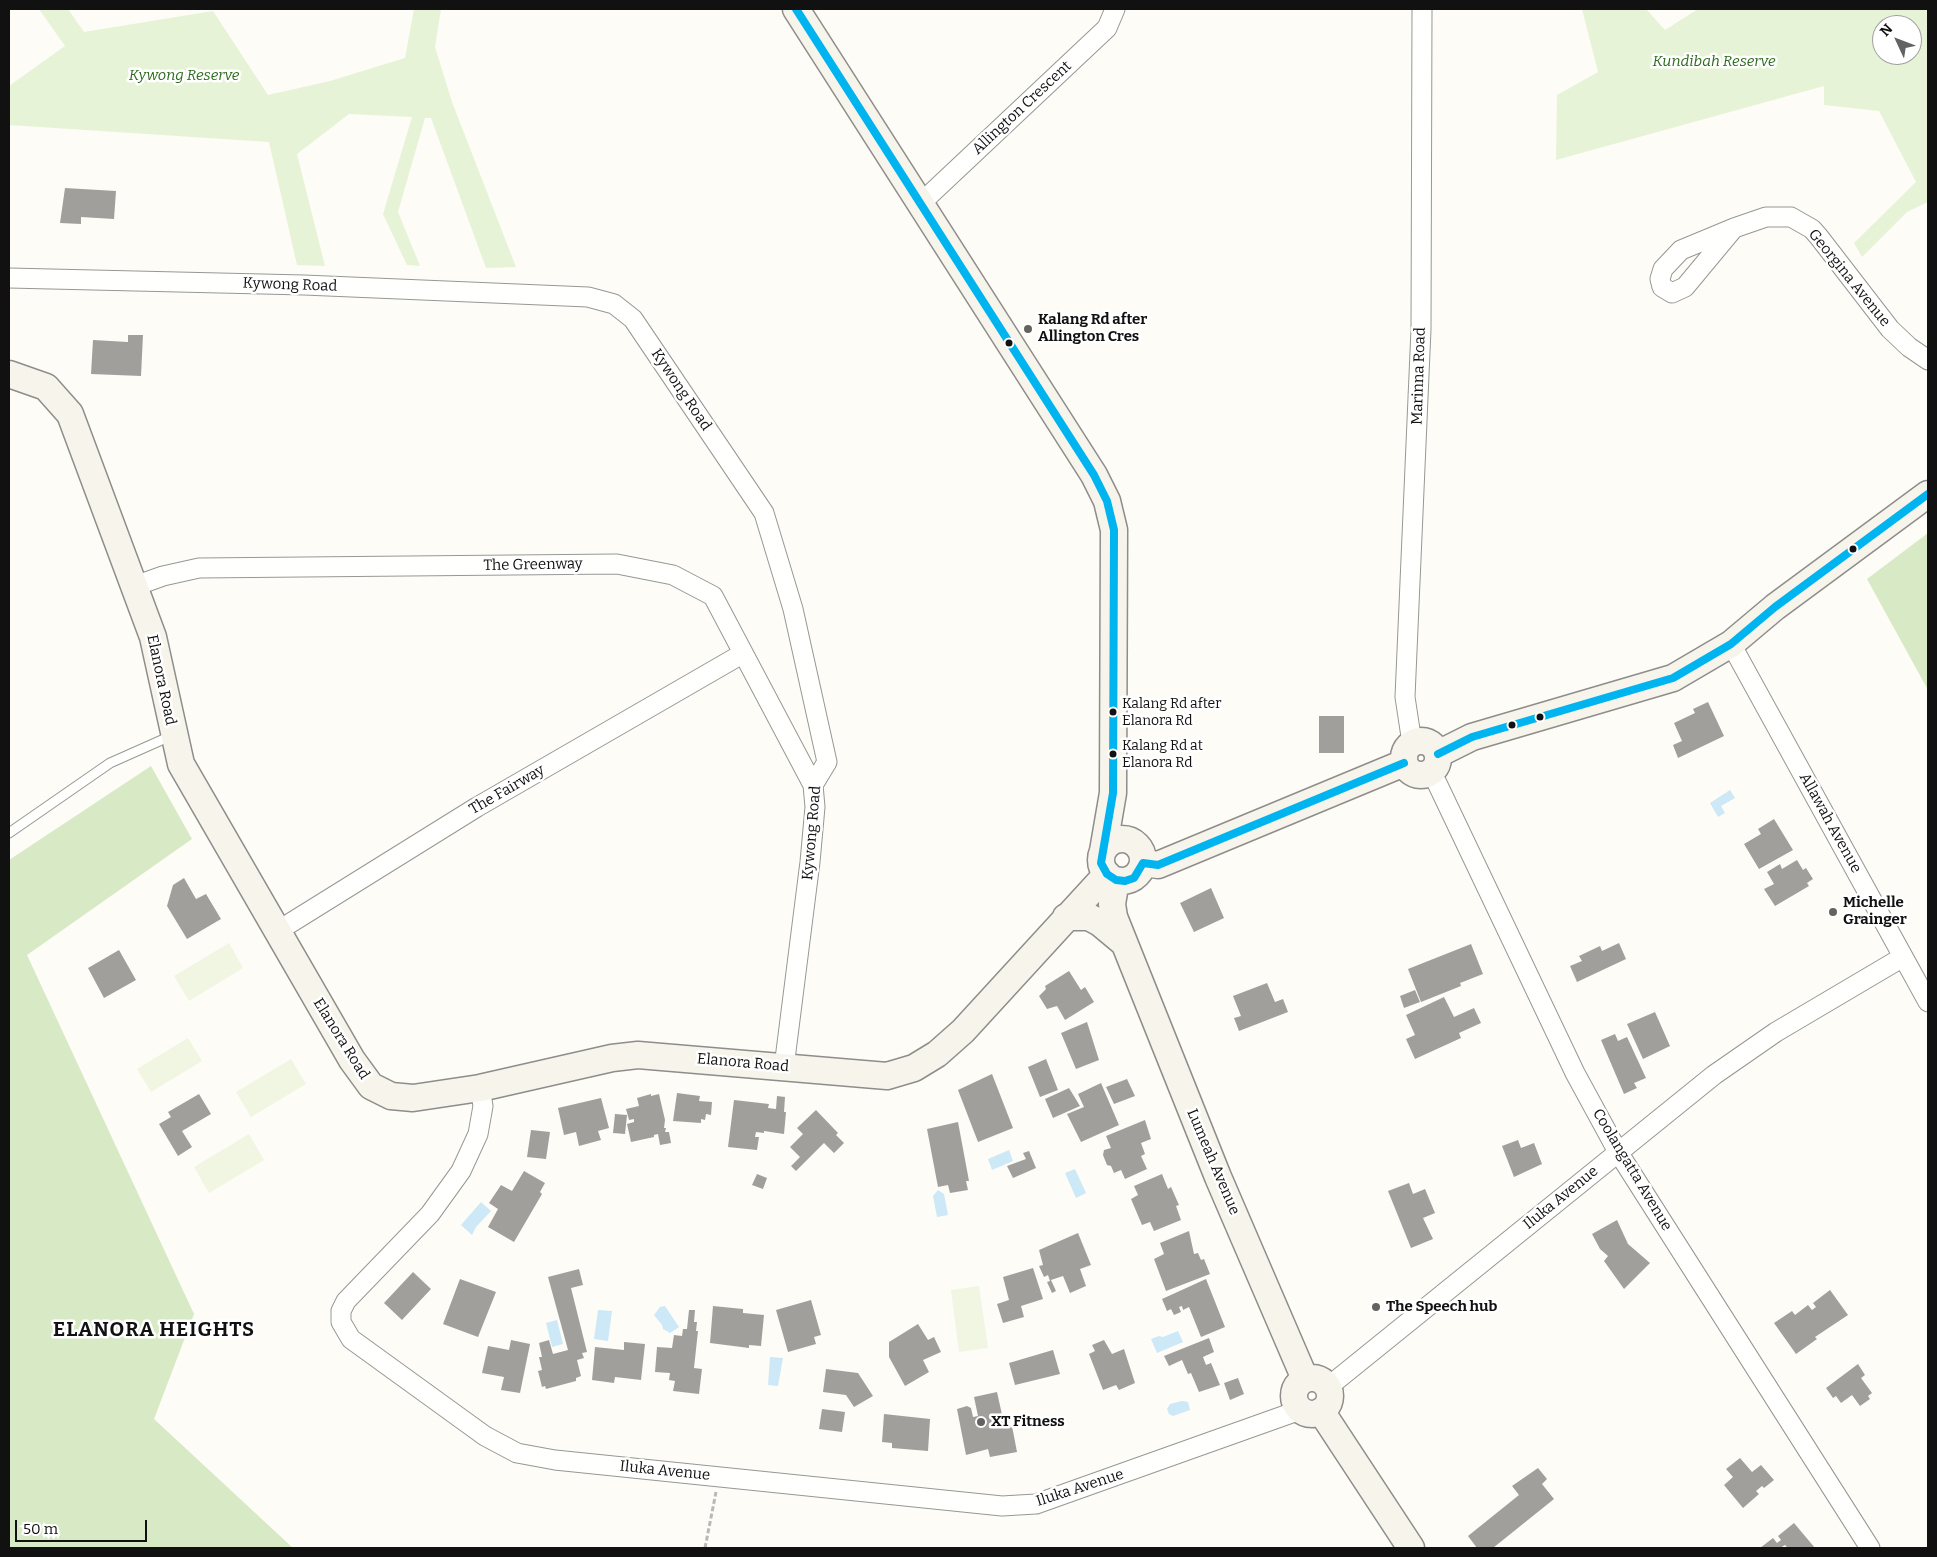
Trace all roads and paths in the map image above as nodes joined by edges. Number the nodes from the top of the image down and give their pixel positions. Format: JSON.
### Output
{"nodes":[{"id":1,"x":796,"y":9,"type":"edge"},
{"id":2,"x":1114,"y":9,"type":"edge"},
{"id":3,"x":1422,"y":9,"type":"edge"},
{"id":4,"x":921,"y":203,"type":"junction"},
{"id":5,"x":1734,"y":228,"type":"dead end"},
{"id":6,"x":9,"y":278,"type":"edge"},
{"id":7,"x":1928,"y":360,"type":"edge"},
{"id":8,"x":9,"y":374,"type":"edge"},
{"id":9,"x":1928,"y":494,"type":"edge"},
{"id":10,"x":135,"y":586,"type":"junction"},
{"id":11,"x":1731,"y":644,"type":"junction"},
{"id":12,"x":742,"y":654,"type":"junction"},
{"id":13,"x":173,"y":735,"type":"junction"},
{"id":14,"x":1408,"y":753,"type":"junction"},
{"id":15,"x":1434,"y":763,"type":"junction"},
{"id":16,"x":813,"y":784,"type":"junction"},
{"id":17,"x":9,"y":833,"type":"edge"},
{"id":18,"x":1122,"y":859,"type":"junction"},
{"id":19,"x":1066,"y":917,"type":"junction"},
{"id":20,"x":276,"y":932,"type":"junction"},
{"id":21,"x":1124,"y":943,"type":"junction"},
{"id":22,"x":1904,"y":958,"type":"junction"},
{"id":23,"x":1928,"y":1002,"type":"edge"},
{"id":24,"x":784,"y":1067,"type":"junction"},
{"id":25,"x":480,"y":1088,"type":"junction"},
{"id":26,"x":1618,"y":1152,"type":"junction"},
{"id":27,"x":1316,"y":1383,"type":"junction"},
{"id":28,"x":1310,"y":1410,"type":"junction"},
{"id":29,"x":716,"y":1493,"type":"dead end"},
{"id":30,"x":705,"y":1548,"type":"edge"},
{"id":31,"x":1411,"y":1548,"type":"edge"},
{"id":32,"x":1870,"y":1548,"type":"edge"}],
"edges":[{"from":1,"to":4,"type":"street"},
{"from":2,"to":4,"type":"street","name":"Allington Crescent"},
{"from":3,"to":14,"type":"street","name":"Marinna Road"},
{"from":4,"to":18,"type":"street"},
{"from":5,"to":7,"type":"street","name":"Georgina Avenue"},
{"from":6,"to":16,"type":"street","name":"Kywong Road"},
{"from":8,"to":10,"type":"street","name":"Elanora Road"},
{"from":9,"to":11,"type":"street"},
{"from":10,"to":12,"type":"street","name":"The Greenway"},
{"from":10,"to":13,"type":"street","name":"Elanora Road"},
{"from":11,"to":15,"type":"street"},
{"from":11,"to":22,"type":"street","name":"Allawah Avenue"},
{"from":12,"to":16,"type":"street","name":"The Greenway"},
{"from":12,"to":20,"type":"street","name":"The Fairway"},
{"from":13,"to":17,"type":"lane"},
{"from":13,"to":20,"type":"street","name":"Elanora Road"},
{"from":14,"to":15,"type":"street"},
{"from":14,"to":18,"type":"street"},
{"from":15,"to":26,"type":"street","name":"Coolangatta Avenue"},
{"from":16,"to":24,"type":"street","name":"Kywong Road"},
{"from":18,"to":19,"type":"street","name":"Elanora Road"},
{"from":18,"to":21,"type":"street","name":"Lumeah Avenue"},
{"from":19,"to":21,"type":"street"},
{"from":19,"to":24,"type":"street","name":"Elanora Road"},
{"from":20,"to":25,"type":"street","name":"Elanora Road"},
{"from":21,"to":27,"type":"street","name":"Lumeah Avenue"},
{"from":22,"to":23,"type":"street","name":"Allawah Avenue"},
{"from":22,"to":26,"type":"street","name":"Iluka Avenue"},
{"from":24,"to":25,"type":"street","name":"Elanora Road"},
{"from":25,"to":28,"type":"street","name":"Iluka Avenue"},
{"from":26,"to":27,"type":"street","name":"Iluka Avenue"},
{"from":26,"to":32,"type":"street","name":"Coolangatta Avenue"},
{"from":27,"to":28,"type":"street"},
{"from":28,"to":31,"type":"street"},
{"from":29,"to":30,"type":"path"}]}
